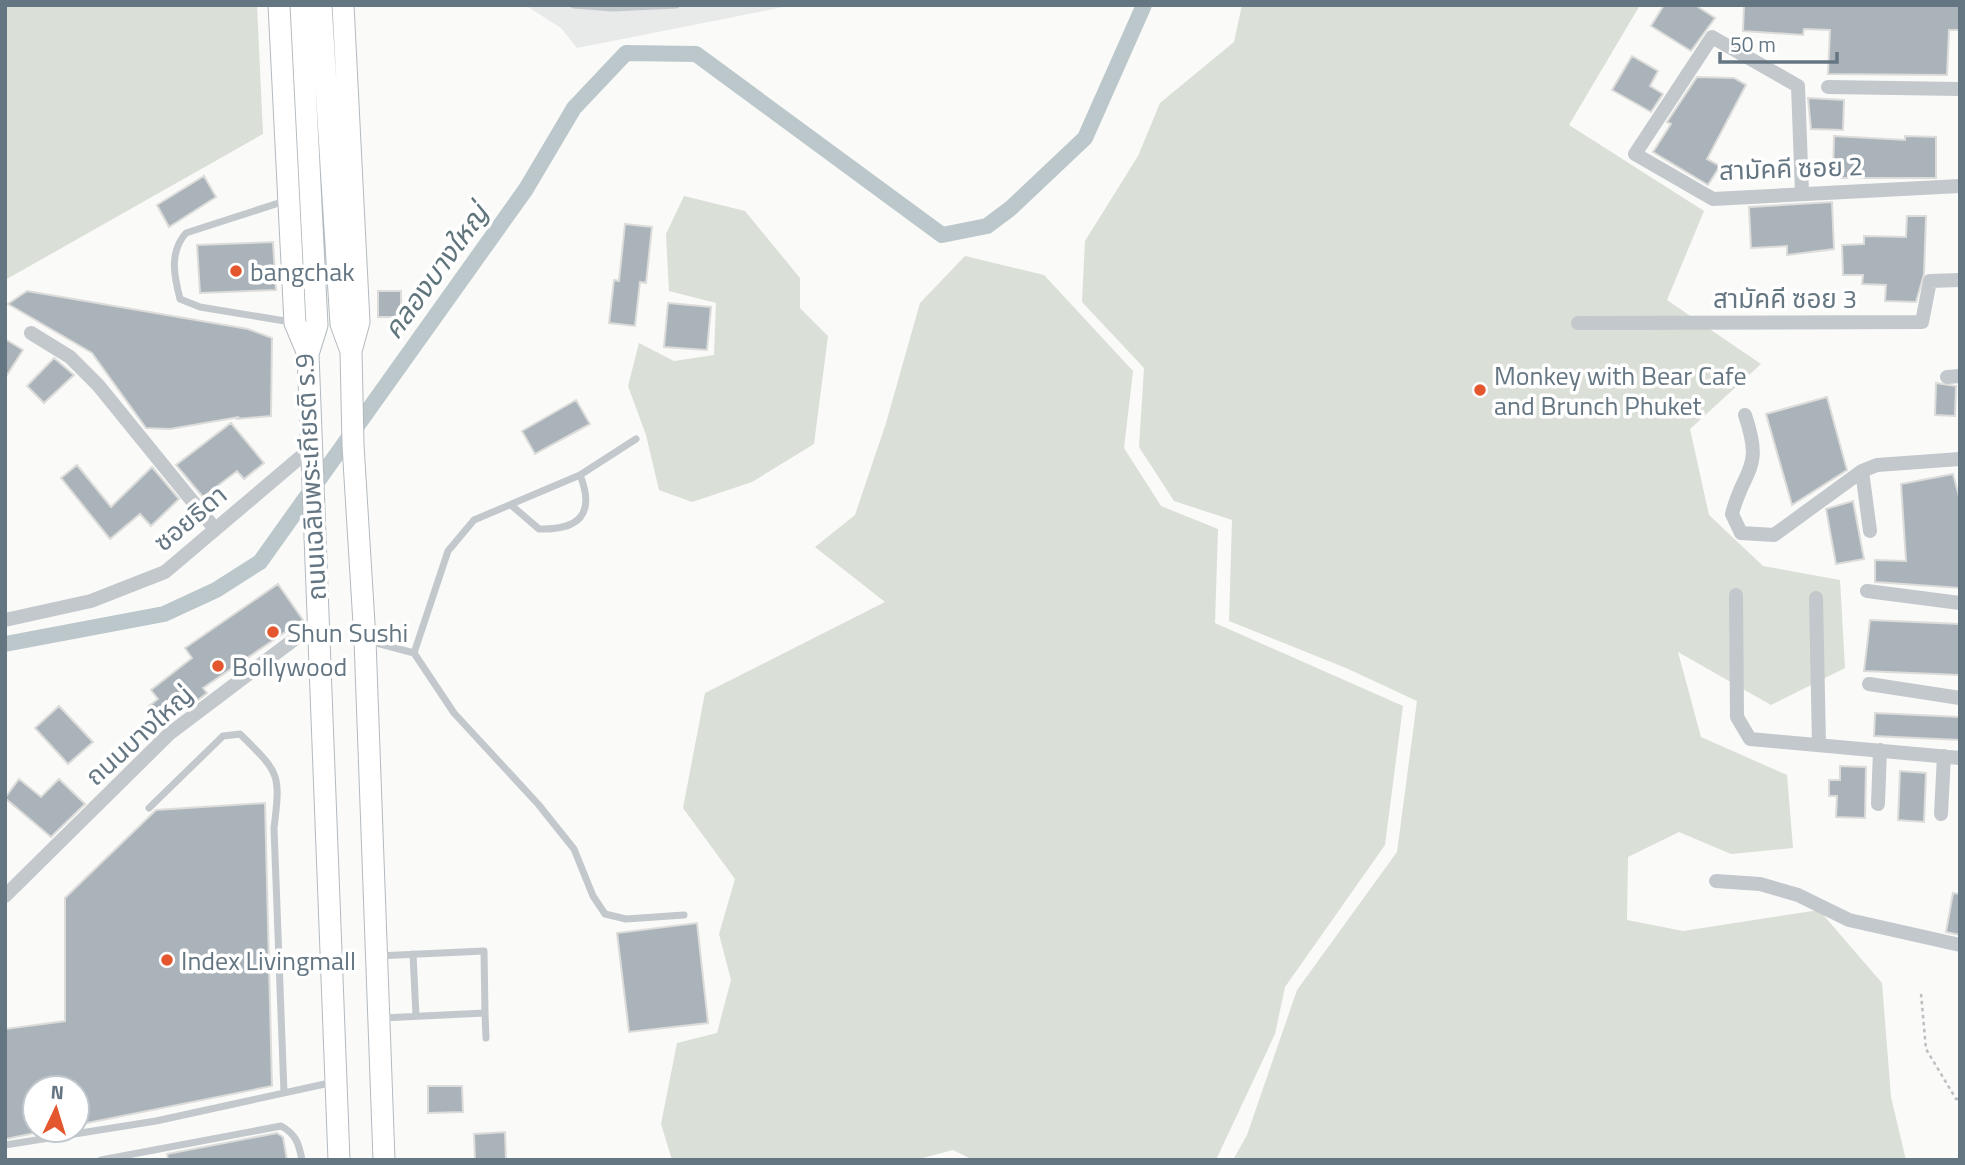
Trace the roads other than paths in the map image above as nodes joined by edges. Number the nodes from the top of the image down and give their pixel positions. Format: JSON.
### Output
{"nodes":[{"id":1,"x":279,"y":5,"type":"edge"},
{"id":2,"x":301,"y":5,"type":"edge"},
{"id":3,"x":321,"y":5,"type":"edge"},
{"id":4,"x":343,"y":5,"type":"edge"},
{"id":5,"x":574,"y":5,"type":"edge"},
{"id":6,"x":676,"y":5,"type":"edge"},
{"id":7,"x":1828,"y":87,"type":"dead end"},
{"id":8,"x":1960,"y":89,"type":"edge"},
{"id":9,"x":1960,"y":186,"type":"edge"},
{"id":10,"x":1802,"y":193,"type":"junction"},
{"id":11,"x":289,"y":199,"type":"junction"},
{"id":12,"x":1960,"y":280,"type":"edge"},
{"id":13,"x":295,"y":323,"type":"junction"},
{"id":14,"x":1578,"y":323,"type":"dead end"},
{"id":15,"x":31,"y":333,"type":"dead end"},
{"id":16,"x":351,"y":351,"type":"junction"},
{"id":17,"x":308,"y":354,"type":"junction"},
{"id":18,"x":1745,"y":415,"type":"dead end"},
{"id":19,"x":636,"y":439,"type":"dead end"},
{"id":20,"x":310,"y":449,"type":"junction"},
{"id":21,"x":1960,"y":459,"type":"edge"},
{"id":22,"x":1863,"y":471,"type":"junction"},
{"id":23,"x":580,"y":475,"type":"junction"},
{"id":24,"x":511,"y":505,"type":"junction"},
{"id":25,"x":215,"y":529,"type":"junction"},
{"id":26,"x":1870,"y":531,"type":"dead end"},
{"id":27,"x":1867,"y":591,"type":"dead end"},
{"id":28,"x":1737,"y":595,"type":"dead end"},
{"id":29,"x":1816,"y":598,"type":"dead end"},
{"id":30,"x":1960,"y":603,"type":"edge"},
{"id":31,"x":5,"y":620,"type":"edge"},
{"id":32,"x":316,"y":623,"type":"junction"},
{"id":33,"x":365,"y":640,"type":"junction"},
{"id":34,"x":414,"y":653,"type":"junction"},
{"id":35,"x":1869,"y":684,"type":"dead end"},
{"id":36,"x":1960,"y":698,"type":"edge"},
{"id":37,"x":1819,"y":745,"type":"junction"},
{"id":38,"x":1880,"y":750,"type":"junction"},
{"id":39,"x":1944,"y":756,"type":"junction"},
{"id":40,"x":1960,"y":758,"type":"edge"},
{"id":41,"x":1878,"y":804,"type":"dead end"},
{"id":42,"x":149,"y":808,"type":"dead end"},
{"id":43,"x":1941,"y":814,"type":"dead end"},
{"id":44,"x":1716,"y":881,"type":"dead end"},
{"id":45,"x":5,"y":896,"type":"edge"},
{"id":46,"x":684,"y":915,"type":"dead end"},
{"id":47,"x":1960,"y":945,"type":"edge"},
{"id":48,"x":413,"y":954,"type":"junction"},
{"id":49,"x":377,"y":956,"type":"junction"},
{"id":50,"x":485,"y":1013,"type":"junction"},
{"id":51,"x":416,"y":1016,"type":"junction"},
{"id":52,"x":379,"y":1018,"type":"junction"},
{"id":53,"x":486,"y":1038,"type":"dead end"},
{"id":54,"x":335,"y":1082,"type":"junction"},
{"id":55,"x":284,"y":1093,"type":"junction"},
{"id":56,"x":5,"y":1145,"type":"edge"},
{"id":57,"x":101,"y":1160,"type":"edge"},
{"id":58,"x":302,"y":1160,"type":"edge"},
{"id":59,"x":339,"y":1160,"type":"edge"},
{"id":60,"x":384,"y":1160,"type":"edge"}],
"edges":[{"from":1,"to":11,"type":"main road","name":"ถนนเฉลิมพระเกียรติ ร.9"},
{"from":2,"to":17,"type":"main road"},
{"from":3,"to":16,"type":"main road"},
{"from":4,"to":16,"type":"main road","name":"ถนนเฉลิมพระเกียรติ ร.9"},
{"from":5,"to":6,"type":"lane"},
{"from":7,"to":8,"type":"street"},
{"from":9,"to":10,"type":"street","name":"สามัคคี ซอย 2"},
{"from":10,"to":10,"type":"street","name":"สามัคคี ซอย 2"},
{"from":11,"to":13,"type":"main road","name":"ถนนเฉลิมพระเกียรติ ร.9"},
{"from":11,"to":13,"type":"lane"},
{"from":12,"to":14,"type":"street","name":"สามัคคี ซอย 3"},
{"from":13,"to":17,"type":"main road","name":"ถนนเฉลิมพระเกียรติ ร.9"},
{"from":15,"to":25,"type":"street"},
{"from":16,"to":33,"type":"main road","name":"ถนนเฉลิมพระเกียรติ ร.9"},
{"from":17,"to":20,"type":"main road","name":"ถนนเฉลิมพระเกียรติ ร.9"},
{"from":18,"to":22,"type":"street"},
{"from":19,"to":23,"type":"lane"},
{"from":20,"to":25,"type":"street","name":"ซอยธิดา"},
{"from":20,"to":32,"type":"main road","name":"ถนนเฉลิมพระเกียรติ ร.9"},
{"from":21,"to":22,"type":"street"},
{"from":22,"to":26,"type":"street"},
{"from":23,"to":24,"type":"lane"},
{"from":23,"to":24,"type":"lane"},
{"from":24,"to":34,"type":"lane"},
{"from":25,"to":31,"type":"street","name":"ซอยธิดา"},
{"from":27,"to":30,"type":"street"},
{"from":28,"to":37,"type":"street"},
{"from":29,"to":37,"type":"street"},
{"from":32,"to":45,"type":"street","name":"ถนนบางใหญ่"},
{"from":32,"to":54,"type":"main road","name":"ถนนเฉลิมพระเกียรติ ร.9"},
{"from":33,"to":34,"type":"lane"},
{"from":33,"to":49,"type":"main road","name":"ถนนเฉลิมพระเกียรติ ร.9"},
{"from":34,"to":46,"type":"lane"},
{"from":35,"to":36,"type":"street"},
{"from":37,"to":38,"type":"street"},
{"from":38,"to":39,"type":"street"},
{"from":38,"to":41,"type":"street"},
{"from":39,"to":40,"type":"street"},
{"from":39,"to":43,"type":"street"},
{"from":42,"to":55,"type":"lane"},
{"from":44,"to":47,"type":"street"},
{"from":48,"to":49,"type":"lane"},
{"from":48,"to":50,"type":"lane"},
{"from":48,"to":51,"type":"lane"},
{"from":49,"to":52,"type":"main road","name":"ถนนเฉลิมพระเกียรติ ร.9"},
{"from":50,"to":51,"type":"lane"},
{"from":50,"to":53,"type":"lane"},
{"from":51,"to":52,"type":"lane"},
{"from":52,"to":60,"type":"main road","name":"ถนนเฉลิมพระเกียรติ ร.9"},
{"from":54,"to":55,"type":"lane"},
{"from":54,"to":59,"type":"main road","name":"ถนนเฉลิมพระเกียรติ ร.9"},
{"from":55,"to":56,"type":"lane"},
{"from":57,"to":58,"type":"lane"}]}
